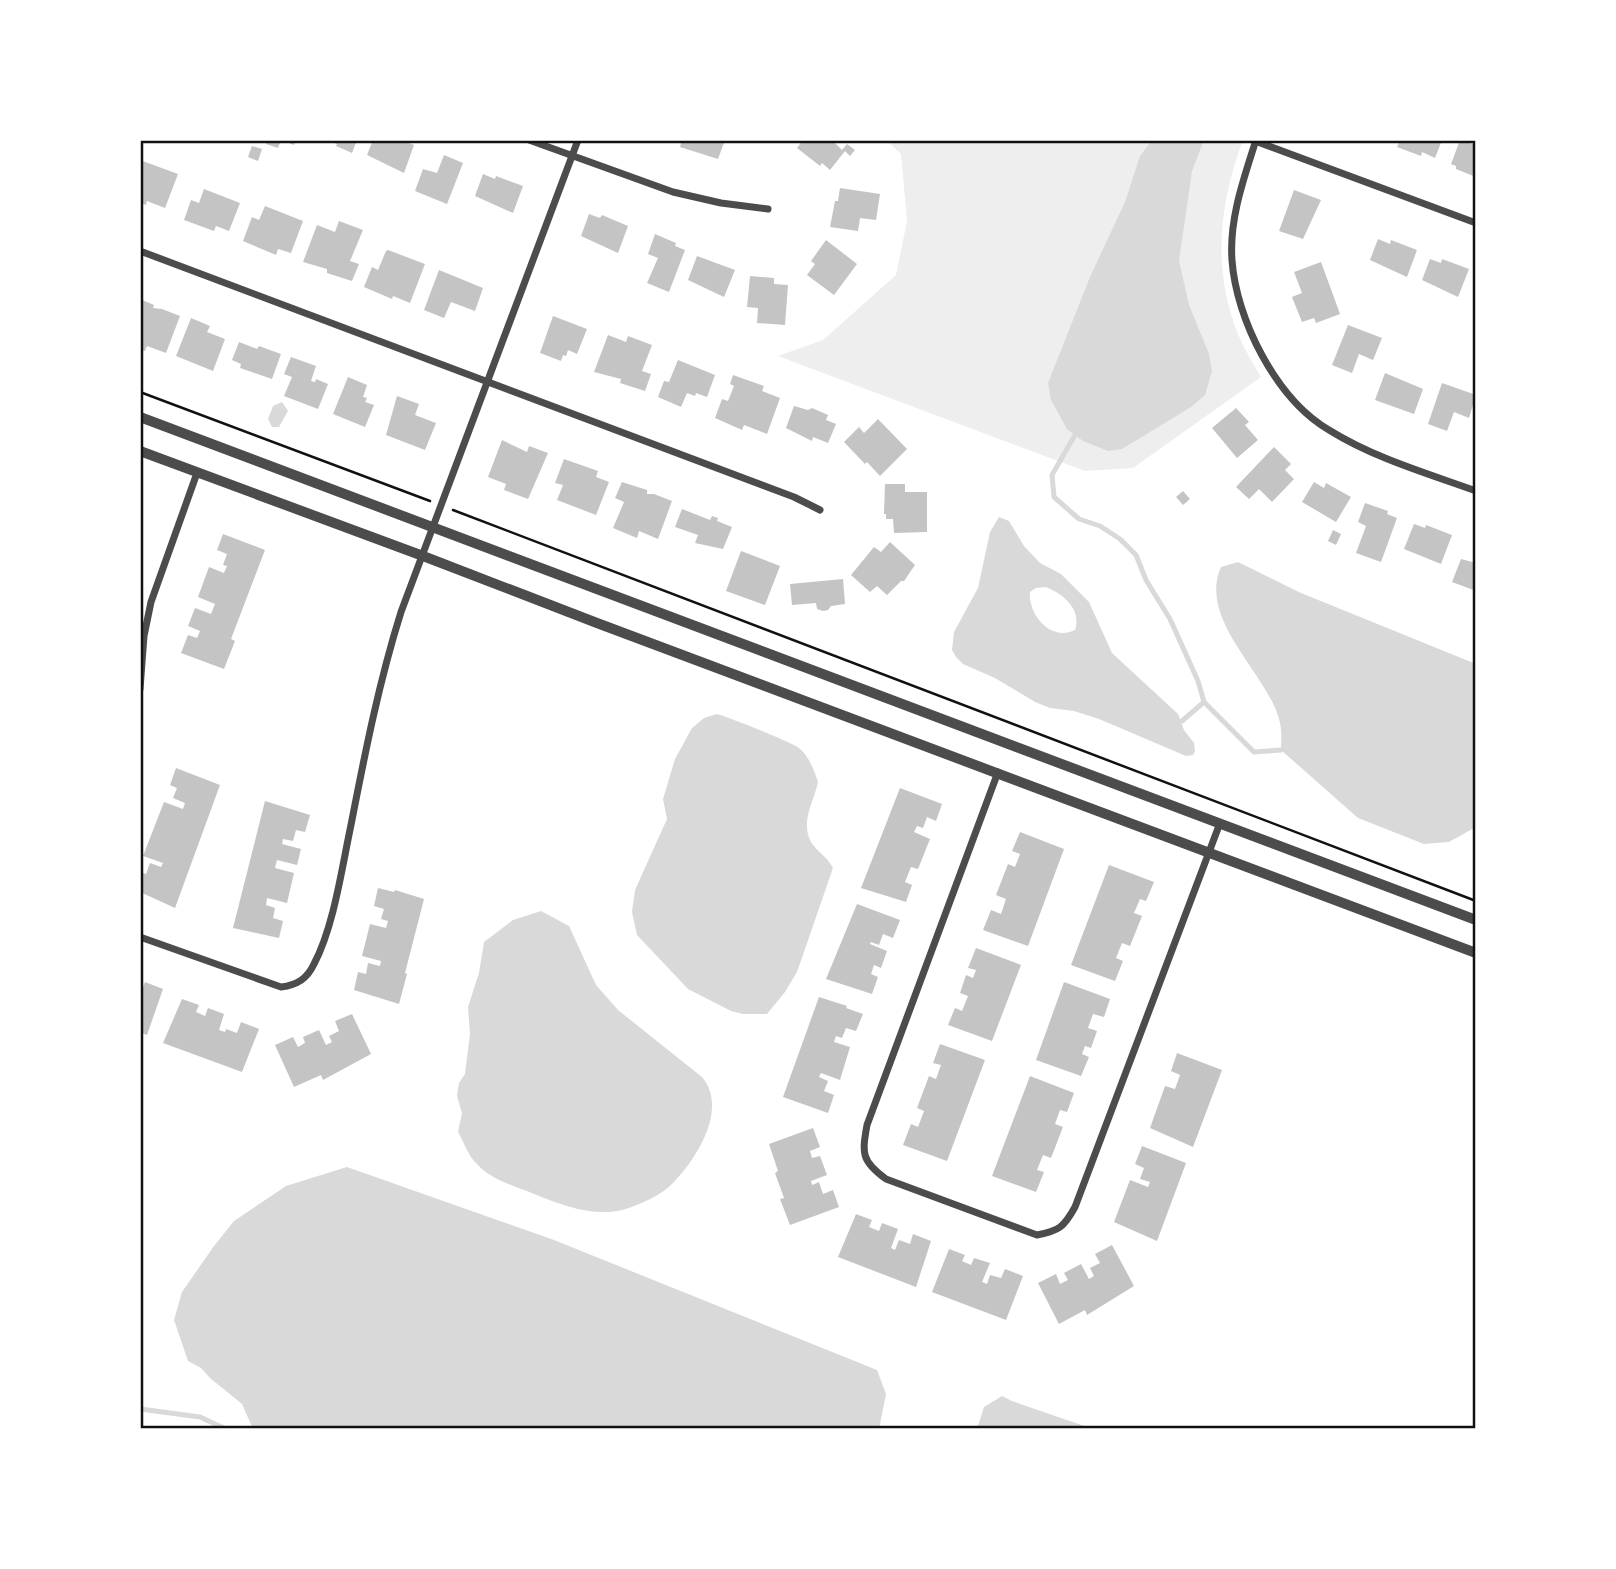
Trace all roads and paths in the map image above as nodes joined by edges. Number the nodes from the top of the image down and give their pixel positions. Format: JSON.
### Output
{"nodes":[{"id":1,"x":529,"y":140,"type":"edge"},
{"id":2,"x":578,"y":140,"type":"edge"},
{"id":3,"x":1256,"y":141,"type":"edge"},
{"id":4,"x":572,"y":156,"type":"junction"},
{"id":5,"x":768,"y":209,"type":"dead end"},
{"id":6,"x":1476,"y":223,"type":"edge"},
{"id":7,"x":140,"y":251,"type":"edge"},
{"id":8,"x":489,"y":382,"type":"junction"},
{"id":9,"x":140,"y":392,"type":"edge"},
{"id":10,"x":140,"y":417,"type":"edge"},
{"id":11,"x":140,"y":451,"type":"edge"},
{"id":12,"x":197,"y":473,"type":"junction"},
{"id":13,"x":1476,"y":491,"type":"edge"},
{"id":14,"x":423,"y":498,"type":"dead end"},
{"id":15,"x":820,"y":510,"type":"dead end"},
{"id":16,"x":464,"y":514,"type":"dead end"},
{"id":17,"x":434,"y":527,"type":"junction"},
{"id":18,"x":423,"y":555,"type":"junction"},
{"id":19,"x":140,"y":689,"type":"edge"},
{"id":20,"x":998,"y":772,"type":"junction"},
{"id":21,"x":1220,"y":823,"type":"junction"},
{"id":22,"x":1210,"y":852,"type":"junction"},
{"id":23,"x":1476,"y":901,"type":"edge"},
{"id":24,"x":1476,"y":920,"type":"edge"},
{"id":25,"x":140,"y":937,"type":"edge"},
{"id":26,"x":1476,"y":953,"type":"edge"}],
"edges":[{"from":1,"to":4,"type":"street"},
{"from":2,"to":4,"type":"street"},
{"from":3,"to":6,"type":"street"},
{"from":3,"to":13,"type":"street"},
{"from":4,"to":5,"type":"street"},
{"from":4,"to":8,"type":"street"},
{"from":7,"to":8,"type":"street"},
{"from":8,"to":15,"type":"street"},
{"from":8,"to":17,"type":"street"},
{"from":9,"to":14,"type":"path"},
{"from":10,"to":17,"type":"street"},
{"from":11,"to":12,"type":"street"},
{"from":12,"to":18,"type":"street"},
{"from":12,"to":19,"type":"street"},
{"from":16,"to":23,"type":"path"},
{"from":17,"to":18,"type":"street"},
{"from":17,"to":21,"type":"street"},
{"from":18,"to":20,"type":"street"},
{"from":18,"to":25,"type":"street"},
{"from":20,"to":22,"type":"street"},
{"from":20,"to":22,"type":"street"},
{"from":21,"to":22,"type":"street"},
{"from":21,"to":24,"type":"street"},
{"from":22,"to":26,"type":"street"}]}
